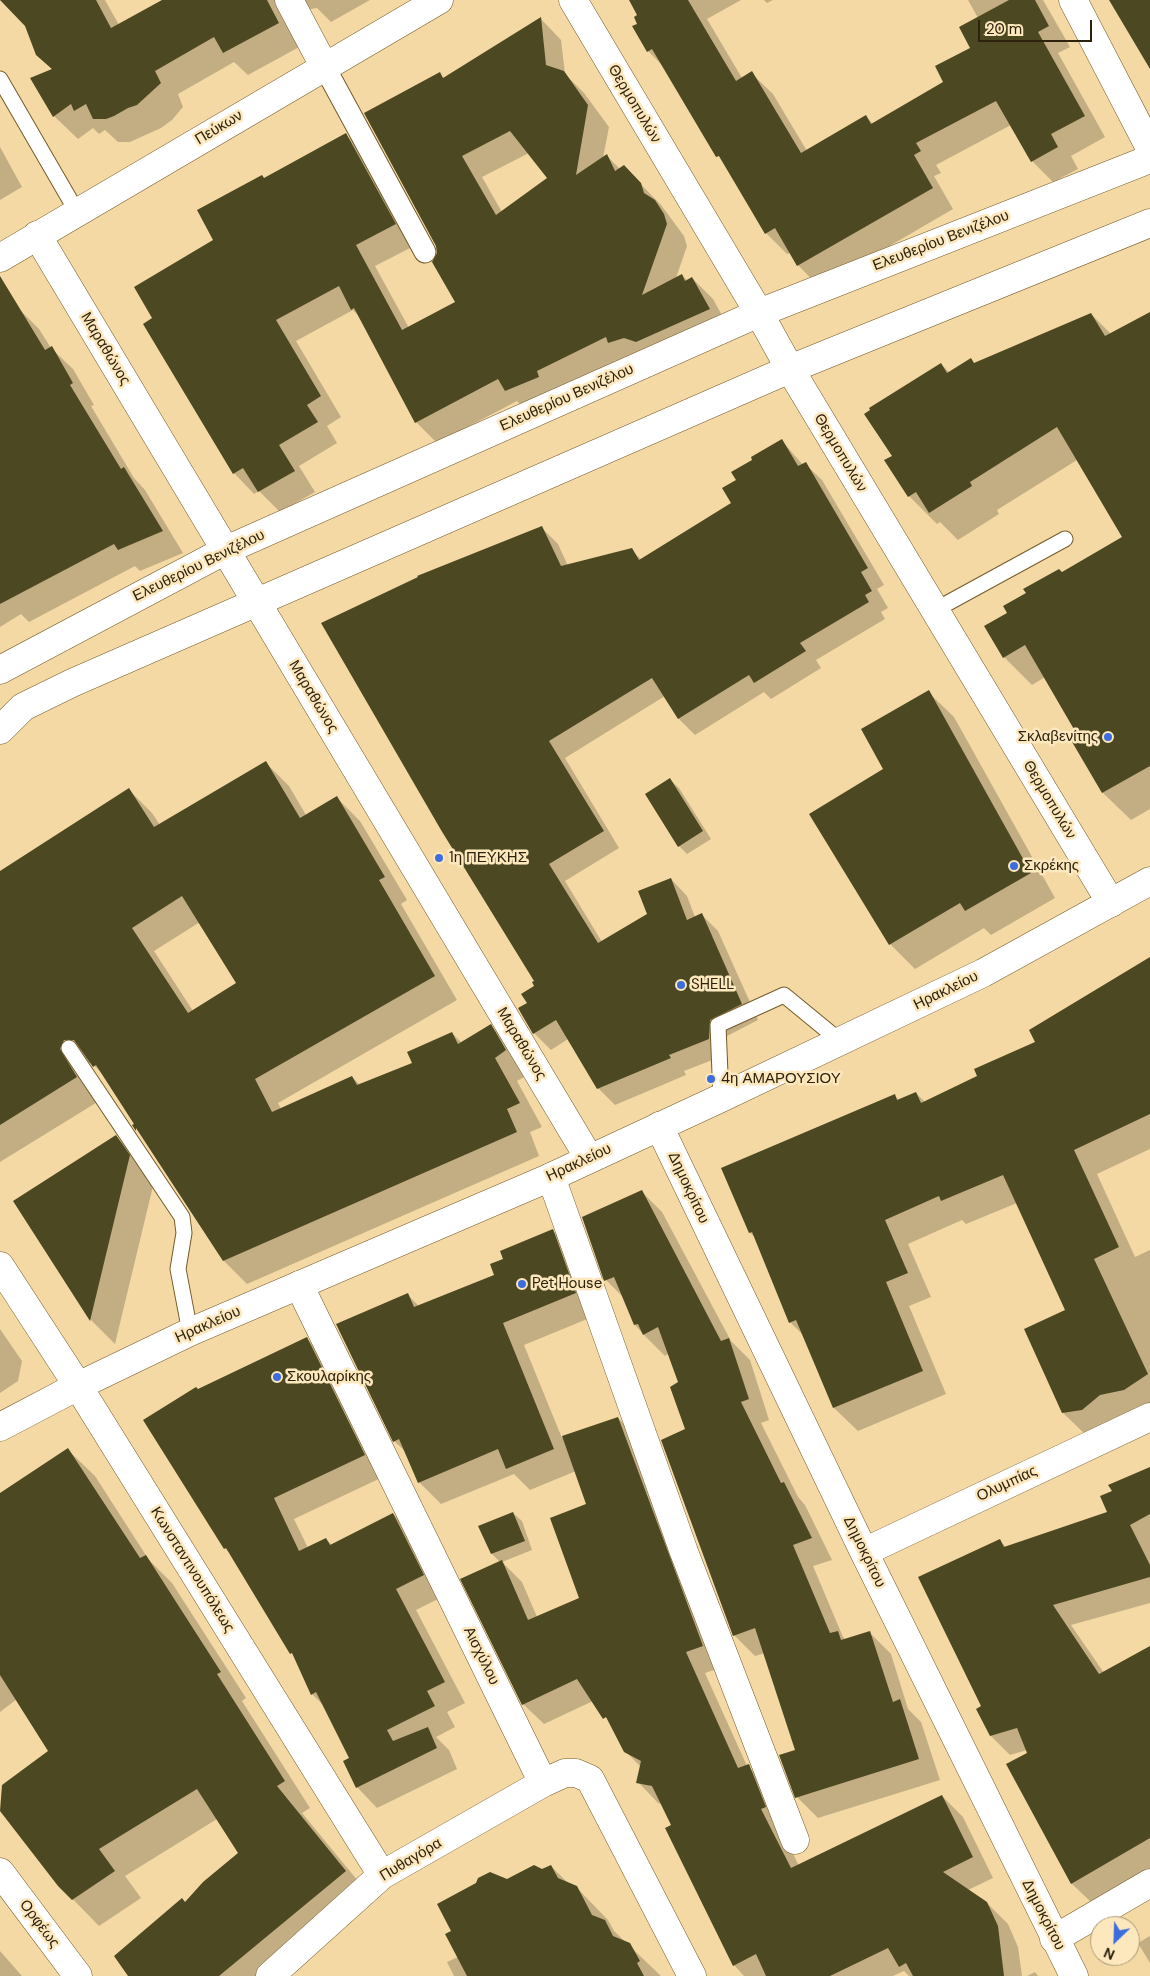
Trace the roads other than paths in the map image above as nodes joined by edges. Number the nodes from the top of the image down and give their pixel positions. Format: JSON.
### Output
{"nodes":[{"id":1,"x":289,"y":0,"type":"edge"},
{"id":2,"x":439,"y":0,"type":"edge"},
{"id":3,"x":573,"y":0,"type":"edge"},
{"id":4,"x":1073,"y":0,"type":"edge"},
{"id":5,"x":324,"y":66,"type":"junction"},
{"id":6,"x":0,"y":80,"type":"edge"},
{"id":7,"x":1150,"y":148,"type":"edge"},
{"id":8,"x":1150,"y":159,"type":"edge"},
{"id":9,"x":77,"y":212,"type":"junction"},
{"id":10,"x":1150,"y":223,"type":"edge"},
{"id":11,"x":37,"y":236,"type":"junction"},
{"id":12,"x":425,"y":252,"type":"dead end"},
{"id":13,"x":0,"y":258,"type":"edge"},
{"id":14,"x":759,"y":313,"type":"junction"},
{"id":15,"x":790,"y":369,"type":"junction"},
{"id":16,"x":1065,"y":539,"type":"dead end"},
{"id":17,"x":226,"y":550,"type":"junction"},
{"id":18,"x":257,"y":602,"type":"junction"},
{"id":19,"x":935,"y":610,"type":"junction"},
{"id":20,"x":0,"y":670,"type":"edge"},
{"id":21,"x":0,"y":730,"type":"edge"},
{"id":22,"x":1150,"y":881,"type":"edge"},
{"id":23,"x":1111,"y":903,"type":"junction"},
{"id":24,"x":840,"y":1041,"type":"junction"},
{"id":25,"x":69,"y":1048,"type":"dead end"},
{"id":26,"x":721,"y":1098,"type":"junction"},
{"id":27,"x":659,"y":1126,"type":"junction"},
{"id":28,"x":589,"y":1158,"type":"junction"},
{"id":29,"x":551,"y":1177,"type":"junction"},
{"id":30,"x":0,"y":1266,"type":"edge"},
{"id":31,"x":299,"y":1285,"type":"junction"},
{"id":32,"x":190,"y":1332,"type":"junction"},
{"id":33,"x":78,"y":1386,"type":"junction"},
{"id":34,"x":1150,"y":1417,"type":"edge"},
{"id":35,"x":0,"y":1427,"type":"edge"},
{"id":36,"x":864,"y":1552,"type":"junction"},
{"id":37,"x":543,"y":1783,"type":"junction"},
{"id":38,"x":795,"y":1840,"type":"dead end"},
{"id":39,"x":0,"y":1872,"type":"edge"},
{"id":40,"x":382,"y":1875,"type":"junction"},
{"id":41,"x":1150,"y":1883,"type":"edge"},
{"id":42,"x":1054,"y":1939,"type":"junction"},
{"id":43,"x":78,"y":1976,"type":"edge"},
{"id":44,"x":270,"y":1976,"type":"edge"},
{"id":45,"x":692,"y":1976,"type":"edge"},
{"id":46,"x":1074,"y":1976,"type":"edge"}],
"edges":[{"from":1,"to":5,"type":"street"},
{"from":2,"to":5,"type":"street","name":"Πεύκων"},
{"from":3,"to":14,"type":"street","name":"Θερμοπυλών"},
{"from":4,"to":7,"type":"street"},
{"from":5,"to":9,"type":"street","name":"Πεύκων"},
{"from":5,"to":12,"type":"street"},
{"from":6,"to":9,"type":"lane"},
{"from":8,"to":14,"type":"street","name":"Ελευθερίου Βενιζέλου"},
{"from":9,"to":11,"type":"street","name":"Πεύκων"},
{"from":10,"to":15,"type":"street"},
{"from":11,"to":13,"type":"street","name":"Πεύκων"},
{"from":11,"to":17,"type":"street","name":"Μαραθώνος"},
{"from":14,"to":15,"type":"street","name":"Θερμοπυλών"},
{"from":14,"to":17,"type":"street","name":"Ελευθερίου Βενιζέλου"},
{"from":15,"to":18,"type":"street"},
{"from":15,"to":19,"type":"street","name":"Θερμοπυλών"},
{"from":16,"to":19,"type":"lane"},
{"from":17,"to":18,"type":"street","name":"Μαραθώνος"},
{"from":17,"to":20,"type":"street","name":"Ελευθερίου Βενιζέλου"},
{"from":18,"to":21,"type":"street"},
{"from":18,"to":28,"type":"street","name":"Μαραθώνος"},
{"from":19,"to":23,"type":"street","name":"Θερμοπυλών"},
{"from":22,"to":23,"type":"street","name":"Ηρακλείου"},
{"from":23,"to":24,"type":"street","name":"Ηρακλείου"},
{"from":24,"to":26,"type":"street","name":"Ηρακλείου"},
{"from":24,"to":26,"type":"lane"},
{"from":25,"to":32,"type":"lane"},
{"from":26,"to":27,"type":"street","name":"Ηρακλείου"},
{"from":27,"to":28,"type":"street","name":"Ηρακλείου"},
{"from":27,"to":36,"type":"street","name":"Δημοκρίτου"},
{"from":28,"to":29,"type":"street","name":"Ηρακλείου"},
{"from":29,"to":31,"type":"street","name":"Ηρακλείου"},
{"from":29,"to":38,"type":"street"},
{"from":30,"to":33,"type":"street","name":"Κωνσταντινουπόλεως"},
{"from":31,"to":32,"type":"street","name":"Ηρακλείου"},
{"from":31,"to":37,"type":"street","name":"Αισχύλου"},
{"from":32,"to":33,"type":"street","name":"Ηρακλείου"},
{"from":33,"to":35,"type":"street","name":"Ηρακλείου"},
{"from":33,"to":40,"type":"street","name":"Κωνσταντινουπόλεως"},
{"from":34,"to":36,"type":"street","name":"Ολυμπίας"},
{"from":36,"to":42,"type":"street","name":"Δημοκρίτου"},
{"from":37,"to":40,"type":"street","name":"Πυθαγόρα"},
{"from":37,"to":45,"type":"street"},
{"from":39,"to":43,"type":"street","name":"Ορφέως"},
{"from":40,"to":44,"type":"street","name":"Πυθαγόρα"},
{"from":41,"to":42,"type":"street"},
{"from":42,"to":46,"type":"street","name":"Δημοκρίτου"}]}
